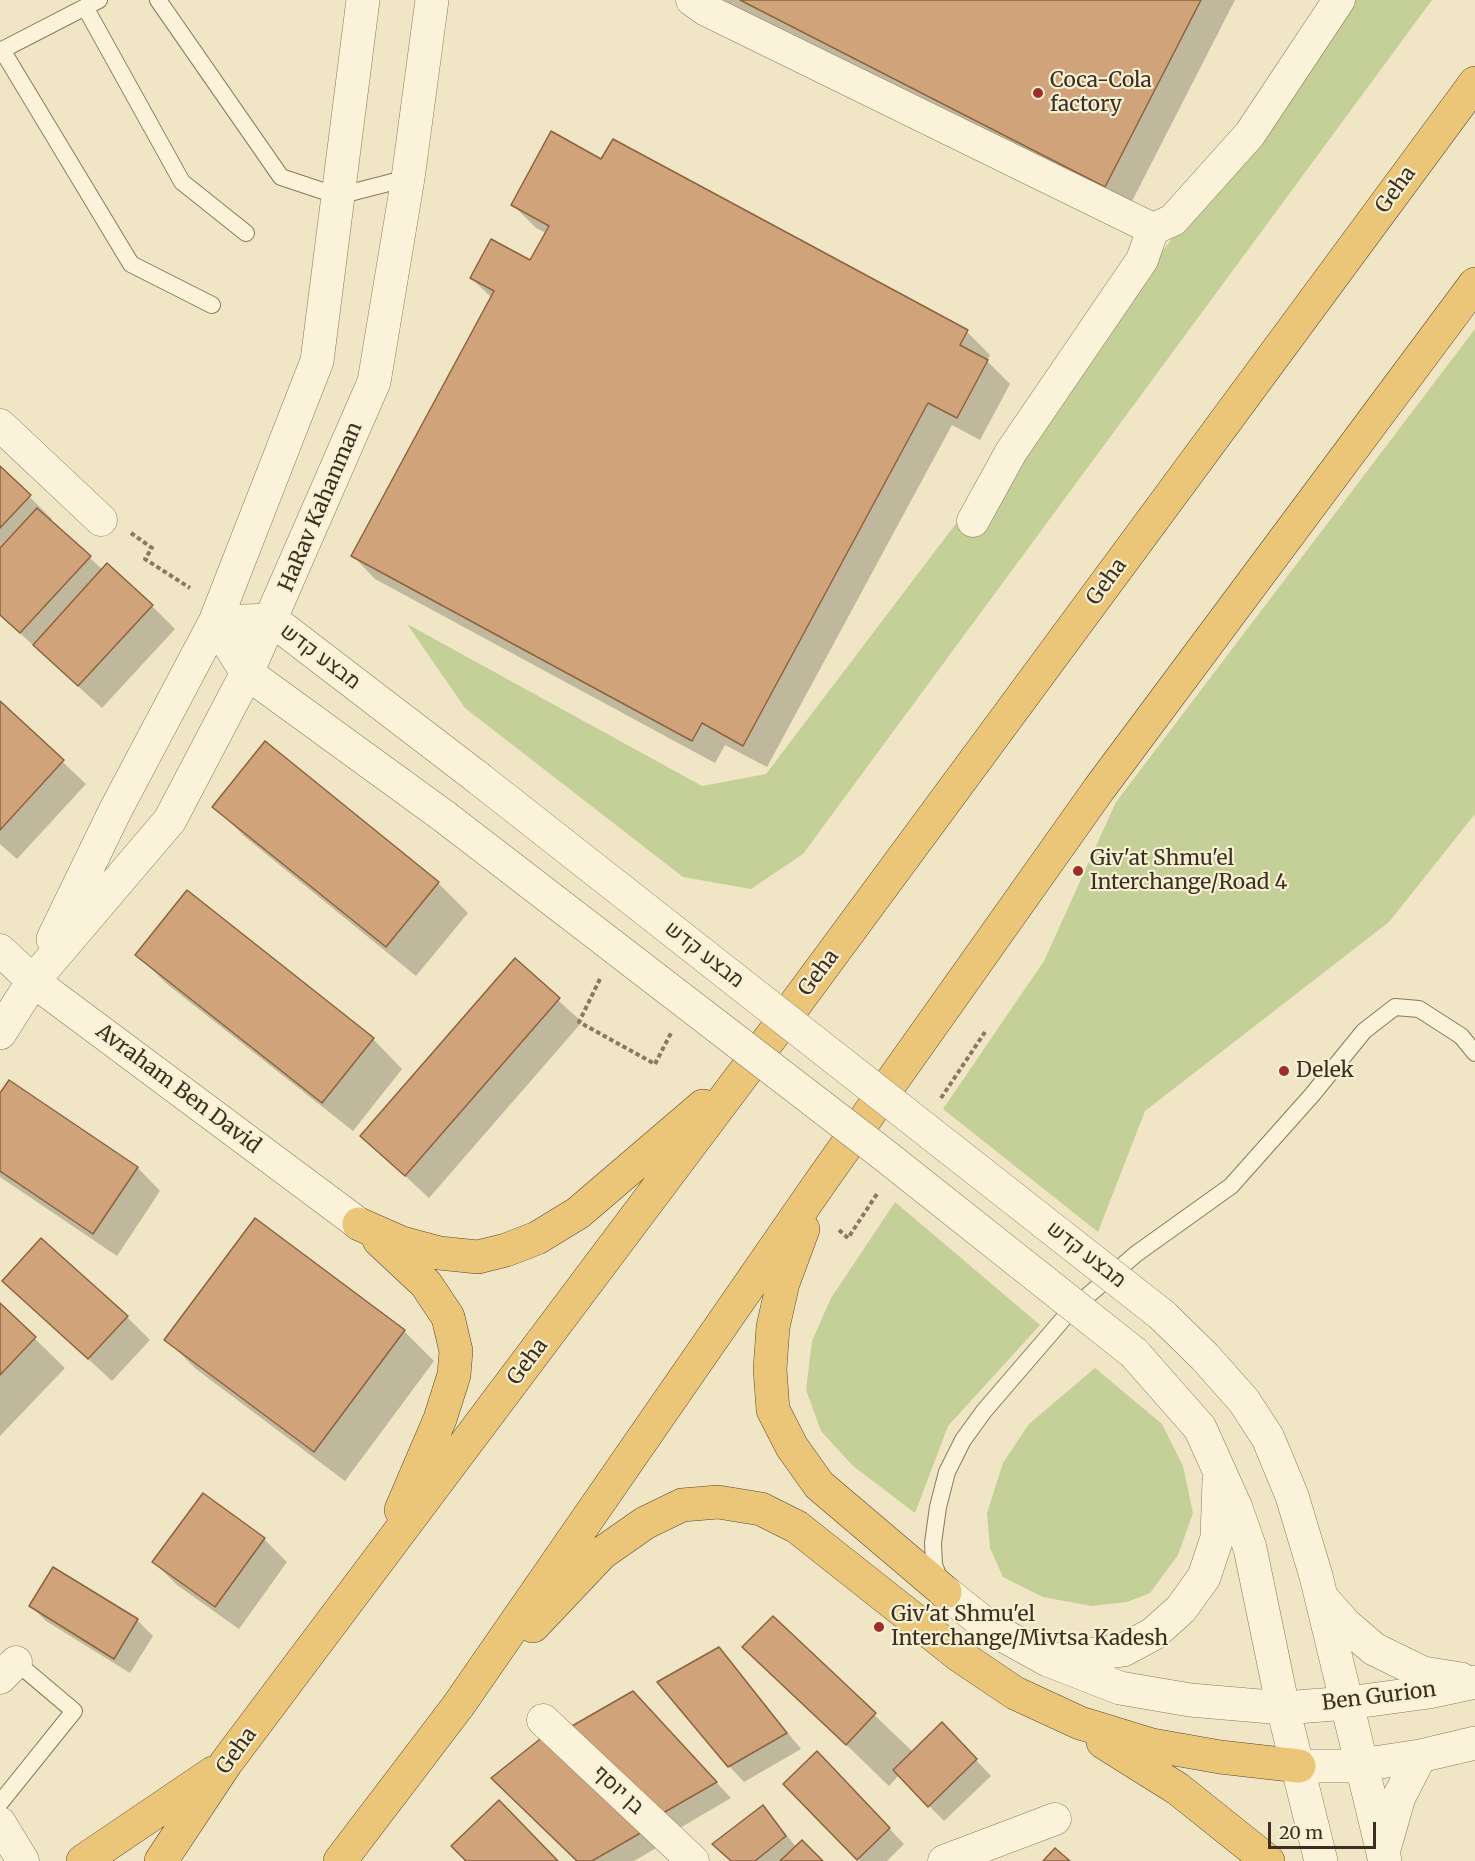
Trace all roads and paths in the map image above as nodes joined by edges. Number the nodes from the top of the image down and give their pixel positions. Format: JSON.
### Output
{"nodes":[{"id":1,"x":158,"y":0,"type":"edge"},
{"id":2,"x":363,"y":0,"type":"edge"},
{"id":3,"x":432,"y":0,"type":"edge"},
{"id":4,"x":692,"y":0,"type":"edge"},
{"id":5,"x":1339,"y":0,"type":"edge"},
{"id":6,"x":92,"y":4,"type":"edge"},
{"id":7,"x":1475,"y":83,"type":"edge"},
{"id":8,"x":408,"y":178,"type":"junction"},
{"id":9,"x":338,"y":196,"type":"junction"},
{"id":10,"x":1153,"y":229,"type":"junction"},
{"id":11,"x":246,"y":233,"type":"dead end"},
{"id":12,"x":1475,"y":284,"type":"edge"},
{"id":13,"x":212,"y":305,"type":"dead end"},
{"id":14,"x":0,"y":425,"type":"edge"},
{"id":15,"x":101,"y":520,"type":"joint"},
{"id":16,"x":973,"y":521,"type":"dead end"},
{"id":17,"x":217,"y":615,"type":"junction"},
{"id":18,"x":272,"y":620,"type":"junction"},
{"id":19,"x":247,"y":673,"type":"junction"},
{"id":20,"x":0,"y":950,"type":"edge"},
{"id":21,"x":33,"y":981,"type":"junction"},
{"id":22,"x":0,"y":1033,"type":"edge"},
{"id":23,"x":1475,"y":1053,"type":"edge"},
{"id":24,"x":748,"y":1068,"type":"junction"},
{"id":25,"x":822,"y":1180,"type":"junction"},
{"id":26,"x":359,"y":1224,"type":"junction"},
{"id":27,"x":1217,"y":1461,"type":"junction"},
{"id":28,"x":945,"y":1592,"type":"junction"},
{"id":29,"x":1318,"y":1593,"type":"junction"},
{"id":30,"x":346,"y":1606,"type":"junction"},
{"id":31,"x":1048,"y":1660,"type":"junction"},
{"id":32,"x":8,"y":1670,"type":"edge"},
{"id":33,"x":1475,"y":1680,"type":"edge"},
{"id":34,"x":1348,"y":1703,"type":"junction"},
{"id":35,"x":458,"y":1706,"type":"junction"},
{"id":36,"x":1045,"y":1707,"type":"junction"},
{"id":37,"x":1283,"y":1708,"type":"junction"},
{"id":38,"x":543,"y":1720,"type":"dead end"},
{"id":39,"x":1475,"y":1743,"type":"edge"},
{"id":40,"x":1420,"y":1756,"type":"junction"},
{"id":41,"x":226,"y":1763,"type":"junction"},
{"id":42,"x":1364,"y":1764,"type":"junction"},
{"id":43,"x":1299,"y":1766,"type":"junction"},
{"id":44,"x":0,"y":1803,"type":"edge"},
{"id":45,"x":1055,"y":1819,"type":"dead end"},
{"id":46,"x":0,"y":1823,"type":"edge"},
{"id":47,"x":1384,"y":1857,"type":"edge"},
{"id":48,"x":23,"y":1861,"type":"edge"},
{"id":49,"x":83,"y":1861,"type":"edge"},
{"id":50,"x":161,"y":1861,"type":"edge"},
{"id":51,"x":340,"y":1861,"type":"edge"},
{"id":52,"x":693,"y":1861,"type":"edge"},
{"id":53,"x":944,"y":1861,"type":"edge"},
{"id":54,"x":1268,"y":1861,"type":"edge"},
{"id":55,"x":1322,"y":1861,"type":"edge"}],
"edges":[{"from":1,"to":9,"type":"lane"},
{"from":2,"to":9,"type":"street","name":"HaRav Kahanman"},
{"from":3,"to":8,"type":"street","name":"HaRav Kahanman"},
{"from":4,"to":10,"type":"street"},
{"from":5,"to":10,"type":"street"},
{"from":6,"to":11,"type":"lane"},
{"from":6,"to":13,"type":"lane"},
{"from":7,"to":24,"type":"highway","name":"Geha"},
{"from":8,"to":9,"type":"lane"},
{"from":8,"to":18,"type":"street","name":"HaRav Kahanman"},
{"from":9,"to":17,"type":"street","name":"HaRav Kahanman"},
{"from":10,"to":16,"type":"street"},
{"from":12,"to":25,"type":"highway"},
{"from":14,"to":15,"type":"street"},
{"from":15,"to":17,"type":"path"},
{"from":17,"to":18,"type":"street","name":"מבצע קדש"},
{"from":17,"to":19,"type":"street"},
{"from":17,"to":21,"type":"street","name":"HaRav Kahanman"},
{"from":18,"to":19,"type":"street","name":"HaRav Kahanman"},
{"from":18,"to":29,"type":"street","name":"מבצע קדש","bridge":true},
{"from":19,"to":21,"type":"street","name":"HaRav Kahanman"},
{"from":19,"to":27,"type":"street","bridge":true},
{"from":20,"to":21,"type":"street","name":"Avraham Ben David"},
{"from":21,"to":22,"type":"street","name":"HaRav Kahanman"},
{"from":21,"to":26,"type":"street","name":"Avraham Ben David"},
{"from":23,"to":28,"type":"lane"},
{"from":24,"to":26,"type":"highway"},
{"from":24,"to":30,"type":"highway","name":"Geha"},
{"from":25,"to":28,"type":"highway"},
{"from":25,"to":35,"type":"highway"},
{"from":26,"to":30,"type":"highway"},
{"from":27,"to":31,"type":"street"},
{"from":27,"to":37,"type":"street"},
{"from":28,"to":31,"type":"street","name":"Ben Gurion"},
{"from":29,"to":33,"type":"street"},
{"from":29,"to":34,"type":"street","name":"מבצע קדש"},
{"from":30,"to":41,"type":"highway","name":"Geha"},
{"from":31,"to":37,"type":"street","name":"Ben Gurion"},
{"from":32,"to":44,"type":"lane"},
{"from":33,"to":34,"type":"street","name":"Ben Gurion"},
{"from":34,"to":37,"type":"street","name":"Ben Gurion"},
{"from":34,"to":42,"type":"street","name":"מבצע קדש"},
{"from":35,"to":36,"type":"highway"},
{"from":35,"to":51,"type":"highway"},
{"from":36,"to":43,"type":"highway"},
{"from":36,"to":54,"type":"highway"},
{"from":37,"to":43,"type":"street"},
{"from":38,"to":52,"type":"street","name":"בן יוסף"},
{"from":39,"to":40,"type":"street"},
{"from":40,"to":42,"type":"street"},
{"from":40,"to":47,"type":"street"},
{"from":41,"to":49,"type":"highway"},
{"from":41,"to":50,"type":"highway","name":"Geha"},
{"from":42,"to":43,"type":"street"},
{"from":42,"to":47,"type":"street","name":"מבצע קדש"},
{"from":43,"to":55,"type":"street"},
{"from":45,"to":53,"type":"street"},
{"from":46,"to":48,"type":"street"}]}
